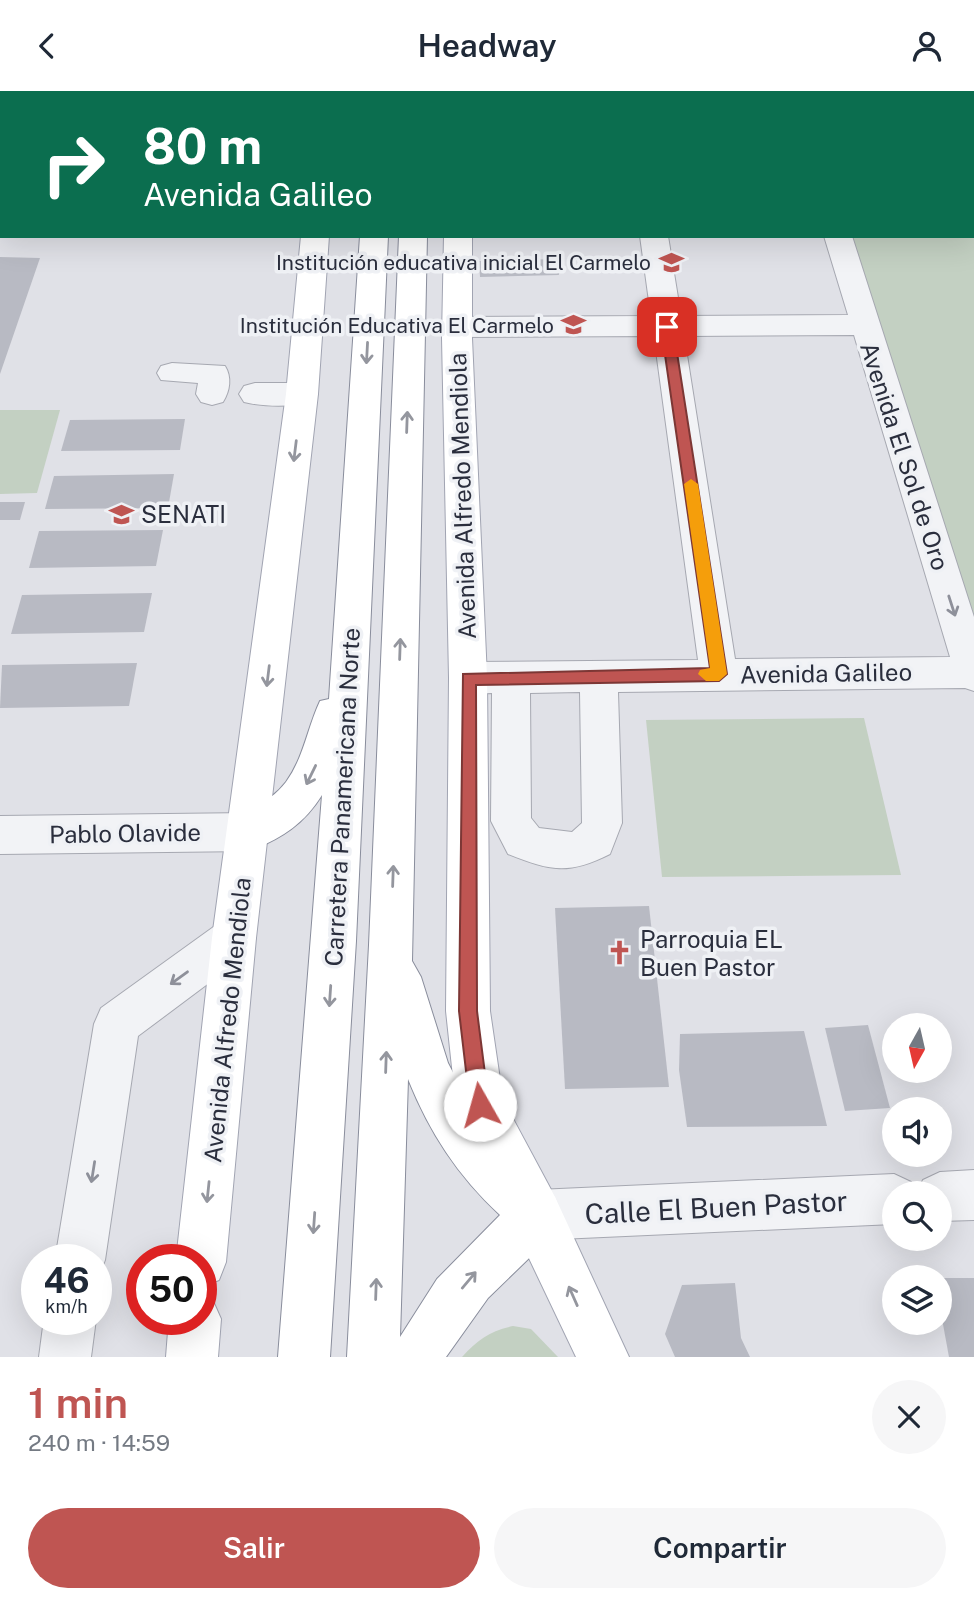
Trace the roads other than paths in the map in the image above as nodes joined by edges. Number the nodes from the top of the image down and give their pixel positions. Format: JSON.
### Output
{"nodes":[{"id":1,"x":315,"y":238,"type":"edge"},
{"id":2,"x":374,"y":238,"type":"edge"},
{"id":3,"x":413,"y":238,"type":"edge"},
{"id":4,"x":458,"y":238,"type":"edge"},
{"id":5,"x":654,"y":238,"type":"edge"},
{"id":6,"x":839,"y":238,"type":"edge"},
{"id":7,"x":863,"y":325,"type":"junction"},
{"id":8,"x":458,"y":327,"type":"junction"},
{"id":9,"x":667,"y":327,"type":"junction"},
{"id":10,"x":172,"y":373,"type":"dead end"},
{"id":11,"x":212,"y":394,"type":"dead end"},
{"id":12,"x":255,"y":394,"type":"dead end"},
{"id":13,"x":302,"y":394,"type":"junction"},
{"id":14,"x":353,"y":615,"type":"junction"},
{"id":15,"x":974,"y":673,"type":"edge"},
{"id":16,"x":719,"y":674,"type":"junction"},
{"id":17,"x":599,"y":676,"type":"junction"},
{"id":18,"x":468,"y":678,"type":"junction"},
{"id":19,"x":511,"y":678,"type":"junction"},
{"id":20,"x":250,"y":832,"type":"junction"},
{"id":21,"x":0,"y":835,"type":"edge"},
{"id":22,"x":234,"y":938,"type":"junction"},
{"id":23,"x":391,"y":944,"type":"junction"},
{"id":24,"x":974,"y":1195,"type":"edge"},
{"id":25,"x":952,"y":1196,"type":"edge"},
{"id":26,"x":882,"y":1200,"type":"edge"},
{"id":27,"x":537,"y":1215,"type":"junction"},
{"id":28,"x":83,"y":1244,"type":"edge"},
{"id":29,"x":203,"y":1244,"type":"edge"},
{"id":30,"x":68,"y":1335,"type":"edge"},
{"id":31,"x":193,"y":1335,"type":"edge"},
{"id":32,"x":65,"y":1357,"type":"edge"},
{"id":33,"x":191,"y":1357,"type":"edge"},
{"id":34,"x":304,"y":1357,"type":"edge"},
{"id":35,"x":373,"y":1357,"type":"edge"},
{"id":36,"x":418,"y":1357,"type":"edge"},
{"id":37,"x":603,"y":1357,"type":"edge"}],
"edges":[{"from":1,"to":13,"type":"main road","name":"Avenida Alfredo Mendiola"},
{"from":2,"to":14,"type":"main road","name":"Carretera Panamericana Norte","one_way":true},
{"from":23,"to":3,"type":"main road","name":"Carretera Panamericana Norte","one_way":true},
{"from":4,"to":8,"type":"main road","name":"Avenida Alfredo Mendiola"},
{"from":5,"to":9,"type":"street"},
{"from":6,"to":7,"type":"street","name":"Avenida El Sol de Oro"},
{"from":7,"to":9,"type":"street"},
{"from":7,"to":15,"type":"street","name":"Avenida El Sol de Oro","one_way":true},
{"from":8,"to":9,"type":"street"},
{"from":8,"to":18,"type":"main road","name":"Avenida Alfredo Mendiola"},
{"from":9,"to":16,"type":"street"},
{"from":10,"to":11,"type":"street"},
{"from":12,"to":13,"type":"street"},
{"from":13,"to":20,"type":"main road","name":"Avenida Alfredo Mendiola","one_way":true},
{"from":14,"to":20,"type":"main road","one_way":true},
{"from":14,"to":34,"type":"main road","name":"Carretera Panamericana Norte","one_way":true},
{"from":15,"to":16,"type":"street","name":"Avenida Galileo"},
{"from":16,"to":17,"type":"street","name":"Avenida Galileo"},
{"from":17,"to":19,"type":"street","name":"Avenida Galileo"},
{"from":17,"to":19,"type":"street"},
{"from":18,"to":19,"type":"street","name":"Avenida Galileo"},
{"from":18,"to":27,"type":"main road","name":"Avenida Alfredo Mendiola"},
{"from":20,"to":21,"type":"street","name":"Pablo Olavide"},
{"from":20,"to":22,"type":"main road","name":"Avenida Alfredo Mendiola"},
{"from":22,"to":28,"type":"street","one_way":true},
{"from":22,"to":29,"type":"main road","name":"Avenida Alfredo Mendiola","one_way":true},
{"from":23,"to":27,"type":"main road"},
{"from":35,"to":23,"type":"main road","name":"Carretera Panamericana Norte","one_way":true},
{"from":24,"to":25,"type":"street"},
{"from":26,"to":27,"type":"street","name":"Calle El Buen Pastor"},
{"from":36,"to":27,"type":"main road","one_way":true},
{"from":37,"to":27,"type":"main road","name":"Avenida Alfredo Mendiola","one_way":true},
{"from":30,"to":32,"type":"street"},
{"from":31,"to":33,"type":"main road"}]}
